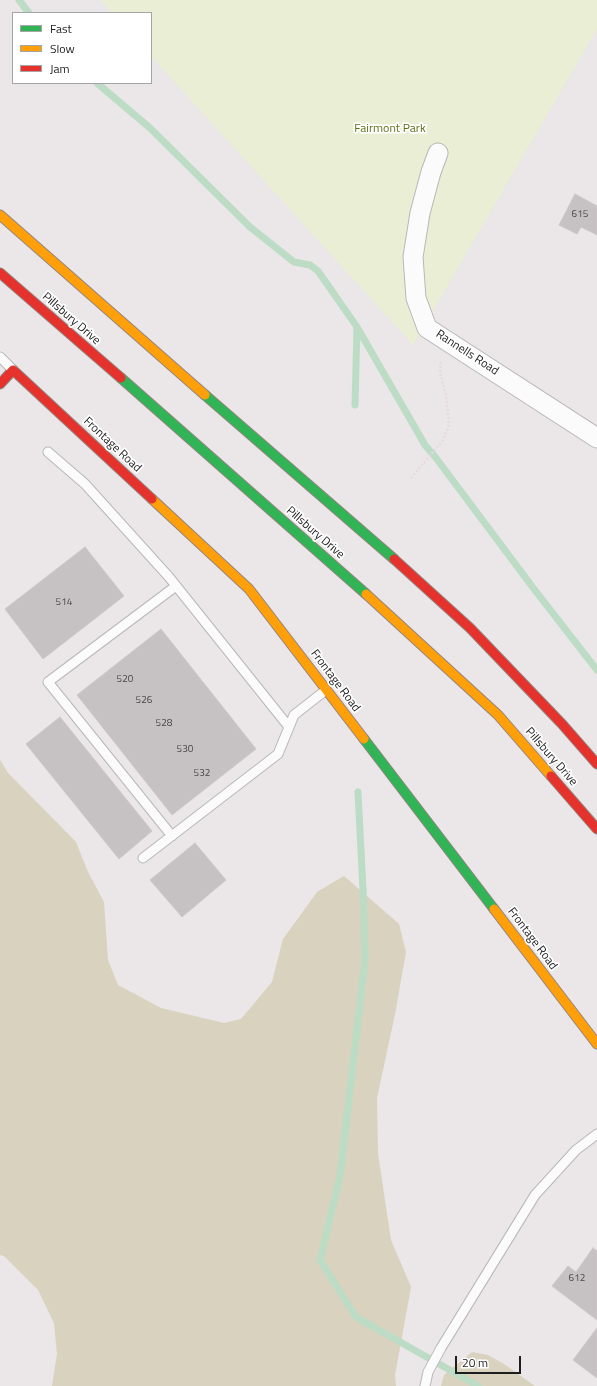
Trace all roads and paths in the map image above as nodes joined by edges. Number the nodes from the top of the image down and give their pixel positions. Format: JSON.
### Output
{"nodes":[{"id":1,"x":438,"y":153,"type":"dead end"},
{"id":2,"x":0,"y":215,"type":"edge"},
{"id":3,"x":0,"y":273,"type":"edge"},
{"id":4,"x":446,"y":340,"type":"junction"},
{"id":5,"x":0,"y":358,"type":"edge"},
{"id":6,"x":13,"y":370,"type":"junction"},
{"id":7,"x":0,"y":384,"type":"edge"},
{"id":8,"x":597,"y":438,"type":"edge"},
{"id":9,"x":48,"y":452,"type":"dead end"},
{"id":10,"x":411,"y":478,"type":"dead end"},
{"id":11,"x":176,"y":586,"type":"junction"},
{"id":12,"x":326,"y":690,"type":"junction"},
{"id":13,"x":289,"y":727,"type":"junction"},
{"id":14,"x":597,"y":764,"type":"edge"},
{"id":15,"x":597,"y":829,"type":"edge"},
{"id":16,"x":172,"y":836,"type":"junction"},
{"id":17,"x":143,"y":858,"type":"dead end"},
{"id":18,"x":597,"y":1044,"type":"edge"},
{"id":19,"x":597,"y":1134,"type":"edge"},
{"id":20,"x":425,"y":1386,"type":"edge"}],
"edges":[{"from":1,"to":4,"type":"street","name":"Rannells Road"},
{"from":2,"to":14,"type":"main road"},
{"from":3,"to":15,"type":"main road","name":"Pillsbury Drive"},
{"from":4,"to":8,"type":"street","name":"Rannells Road"},
{"from":4,"to":10,"type":"path"},
{"from":5,"to":6,"type":"lane"},
{"from":6,"to":7,"type":"main road"},
{"from":6,"to":12,"type":"main road","name":"Frontage Road"},
{"from":9,"to":11,"type":"lane"},
{"from":11,"to":13,"type":"lane"},
{"from":11,"to":16,"type":"lane"},
{"from":12,"to":13,"type":"lane"},
{"from":12,"to":18,"type":"main road","name":"Frontage Road"},
{"from":13,"to":16,"type":"lane"},
{"from":16,"to":17,"type":"lane"},
{"from":19,"to":20,"type":"lane"}]}
